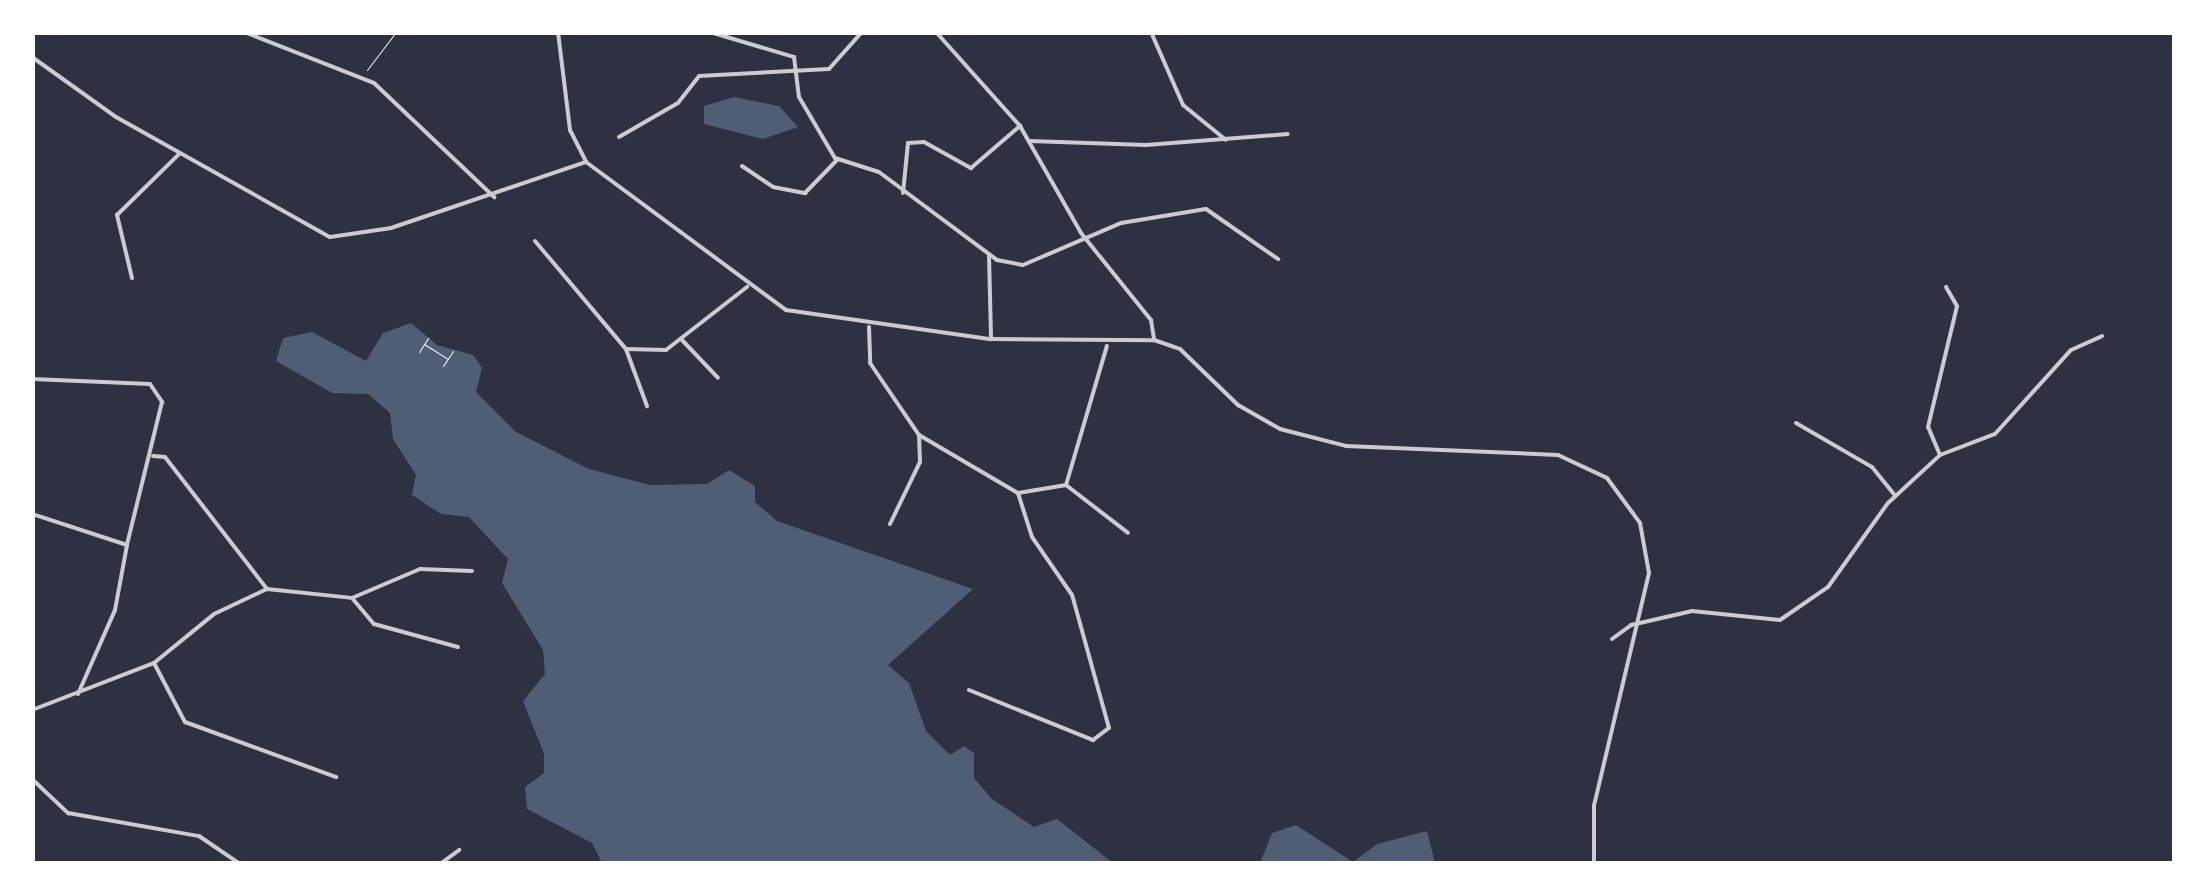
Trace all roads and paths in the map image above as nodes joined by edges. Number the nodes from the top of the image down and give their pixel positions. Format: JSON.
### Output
{"nodes":[{"id":1,"x":244,"y":32,"type":"edge"},
{"id":2,"x":396,"y":32,"type":"edge"},
{"id":3,"x":558,"y":32,"type":"edge"},
{"id":4,"x":710,"y":32,"type":"edge"},
{"id":5,"x":862,"y":32,"type":"edge"},
{"id":6,"x":936,"y":32,"type":"edge"},
{"id":7,"x":1151,"y":32,"type":"edge"},
{"id":8,"x":32,"y":57,"type":"edge"},
{"id":9,"x":796,"y":72,"type":"junction"},
{"id":10,"x":362,"y":76,"type":"junction"},
{"id":11,"x":1020,"y":126,"type":"junction"},
{"id":12,"x":1288,"y":134,"type":"dead end"},
{"id":13,"x":618,"y":138,"type":"dead end"},
{"id":14,"x":1030,"y":140,"type":"junction"},
{"id":15,"x":1226,"y":140,"type":"junction"},
{"id":16,"x":180,"y":154,"type":"junction"},
{"id":17,"x":838,"y":159,"type":"junction"},
{"id":18,"x":586,"y":162,"type":"junction"},
{"id":19,"x":742,"y":166,"type":"dead end"},
{"id":20,"x":902,"y":193,"type":"junction"},
{"id":21,"x":494,"y":198,"type":"junction"},
{"id":22,"x":1085,"y":237,"type":"junction"},
{"id":23,"x":535,"y":241,"type":"dead end"},
{"id":24,"x":989,"y":255,"type":"junction"},
{"id":25,"x":1278,"y":259,"type":"dead end"},
{"id":26,"x":132,"y":278,"type":"dead end"},
{"id":27,"x":1946,"y":286,"type":"dead end"},
{"id":28,"x":747,"y":287,"type":"junction"},
{"id":29,"x":869,"y":326,"type":"junction"},
{"id":30,"x":2102,"y":336,"type":"dead end"},
{"id":31,"x":428,"y":338,"type":"dead end"},
{"id":32,"x":991,"y":339,"type":"junction"},
{"id":33,"x":682,"y":340,"type":"junction"},
{"id":34,"x":1154,"y":340,"type":"junction"},
{"id":35,"x":424,"y":344,"type":"junction"},
{"id":36,"x":1107,"y":346,"type":"junction"},
{"id":37,"x":626,"y":349,"type":"junction"},
{"id":38,"x":452,"y":351,"type":"dead end"},
{"id":39,"x":419,"y":352,"type":"dead end"},
{"id":40,"x":448,"y":359,"type":"junction"},
{"id":41,"x":443,"y":366,"type":"dead end"},
{"id":42,"x":718,"y":378,"type":"dead end"},
{"id":43,"x":32,"y":379,"type":"edge"},
{"id":44,"x":646,"y":406,"type":"dead end"},
{"id":45,"x":1796,"y":423,"type":"dead end"},
{"id":46,"x":919,"y":435,"type":"junction"},
{"id":47,"x":1940,"y":454,"type":"junction"},
{"id":48,"x":153,"y":456,"type":"junction"},
{"id":49,"x":1066,"y":485,"type":"junction"},
{"id":50,"x":1018,"y":493,"type":"junction"},
{"id":51,"x":1896,"y":496,"type":"junction"},
{"id":52,"x":32,"y":514,"type":"edge"},
{"id":53,"x":890,"y":524,"type":"dead end"},
{"id":54,"x":1128,"y":534,"type":"dead end"},
{"id":55,"x":127,"y":544,"type":"junction"},
{"id":56,"x":472,"y":571,"type":"dead end"},
{"id":57,"x":267,"y":589,"type":"junction"},
{"id":58,"x":352,"y":598,"type":"junction"},
{"id":59,"x":1640,"y":623,"type":"junction"},
{"id":60,"x":1612,"y":639,"type":"dead end"},
{"id":61,"x":458,"y":647,"type":"dead end"},
{"id":62,"x":154,"y":663,"type":"junction"},
{"id":63,"x":969,"y":690,"type":"dead end"},
{"id":64,"x":78,"y":694,"type":"junction"},
{"id":65,"x":32,"y":710,"type":"edge"},
{"id":66,"x":336,"y":777,"type":"dead end"},
{"id":67,"x":32,"y":778,"type":"edge"},
{"id":68,"x":459,"y":850,"type":"dead end"},
{"id":69,"x":240,"y":864,"type":"edge"},
{"id":70,"x":440,"y":864,"type":"edge"},
{"id":71,"x":1594,"y":864,"type":"edge"}],
"edges":[{"from":1,"to":10,"type":"street"},
{"from":2,"to":10,"type":"path"},
{"from":3,"to":18,"type":"street"},
{"from":4,"to":9,"type":"street"},
{"from":5,"to":9,"type":"street"},
{"from":6,"to":11,"type":"street"},
{"from":7,"to":15,"type":"street"},
{"from":8,"to":16,"type":"street"},
{"from":9,"to":13,"type":"street"},
{"from":9,"to":17,"type":"street"},
{"from":10,"to":21,"type":"street"},
{"from":11,"to":14,"type":"street"},
{"from":11,"to":20,"type":"street"},
{"from":12,"to":15,"type":"street"},
{"from":14,"to":15,"type":"street"},
{"from":14,"to":22,"type":"street"},
{"from":16,"to":21,"type":"street"},
{"from":16,"to":26,"type":"street"},
{"from":17,"to":19,"type":"street"},
{"from":17,"to":20,"type":"street"},
{"from":18,"to":21,"type":"street"},
{"from":18,"to":28,"type":"street"},
{"from":20,"to":24,"type":"street"},
{"from":22,"to":24,"type":"street"},
{"from":22,"to":25,"type":"street"},
{"from":22,"to":34,"type":"street"},
{"from":23,"to":37,"type":"street"},
{"from":24,"to":32,"type":"street"},
{"from":27,"to":47,"type":"street"},
{"from":28,"to":29,"type":"street"},
{"from":28,"to":33,"type":"street"},
{"from":29,"to":32,"type":"street"},
{"from":29,"to":46,"type":"street"},
{"from":30,"to":47,"type":"street"},
{"from":31,"to":35,"type":"path"},
{"from":32,"to":36,"type":"street"},
{"from":33,"to":37,"type":"street"},
{"from":33,"to":42,"type":"street"},
{"from":34,"to":36,"type":"street"},
{"from":34,"to":59,"type":"street"},
{"from":35,"to":39,"type":"path"},
{"from":35,"to":40,"type":"path"},
{"from":36,"to":49,"type":"street"},
{"from":37,"to":44,"type":"street"},
{"from":38,"to":40,"type":"path"},
{"from":40,"to":41,"type":"path"},
{"from":43,"to":48,"type":"street"},
{"from":45,"to":51,"type":"street"},
{"from":46,"to":50,"type":"street"},
{"from":46,"to":53,"type":"street"},
{"from":47,"to":51,"type":"street"},
{"from":48,"to":55,"type":"street"},
{"from":48,"to":57,"type":"street"},
{"from":49,"to":50,"type":"street"},
{"from":49,"to":54,"type":"street"},
{"from":50,"to":63,"type":"street"},
{"from":51,"to":59,"type":"street"},
{"from":52,"to":55,"type":"street"},
{"from":55,"to":64,"type":"street"},
{"from":56,"to":58,"type":"street"},
{"from":57,"to":58,"type":"street"},
{"from":57,"to":62,"type":"street"},
{"from":58,"to":61,"type":"street"},
{"from":59,"to":60,"type":"street"},
{"from":59,"to":71,"type":"street"},
{"from":62,"to":64,"type":"street"},
{"from":62,"to":66,"type":"street"},
{"from":64,"to":65,"type":"street"},
{"from":67,"to":69,"type":"street"},
{"from":68,"to":70,"type":"street"}]}
